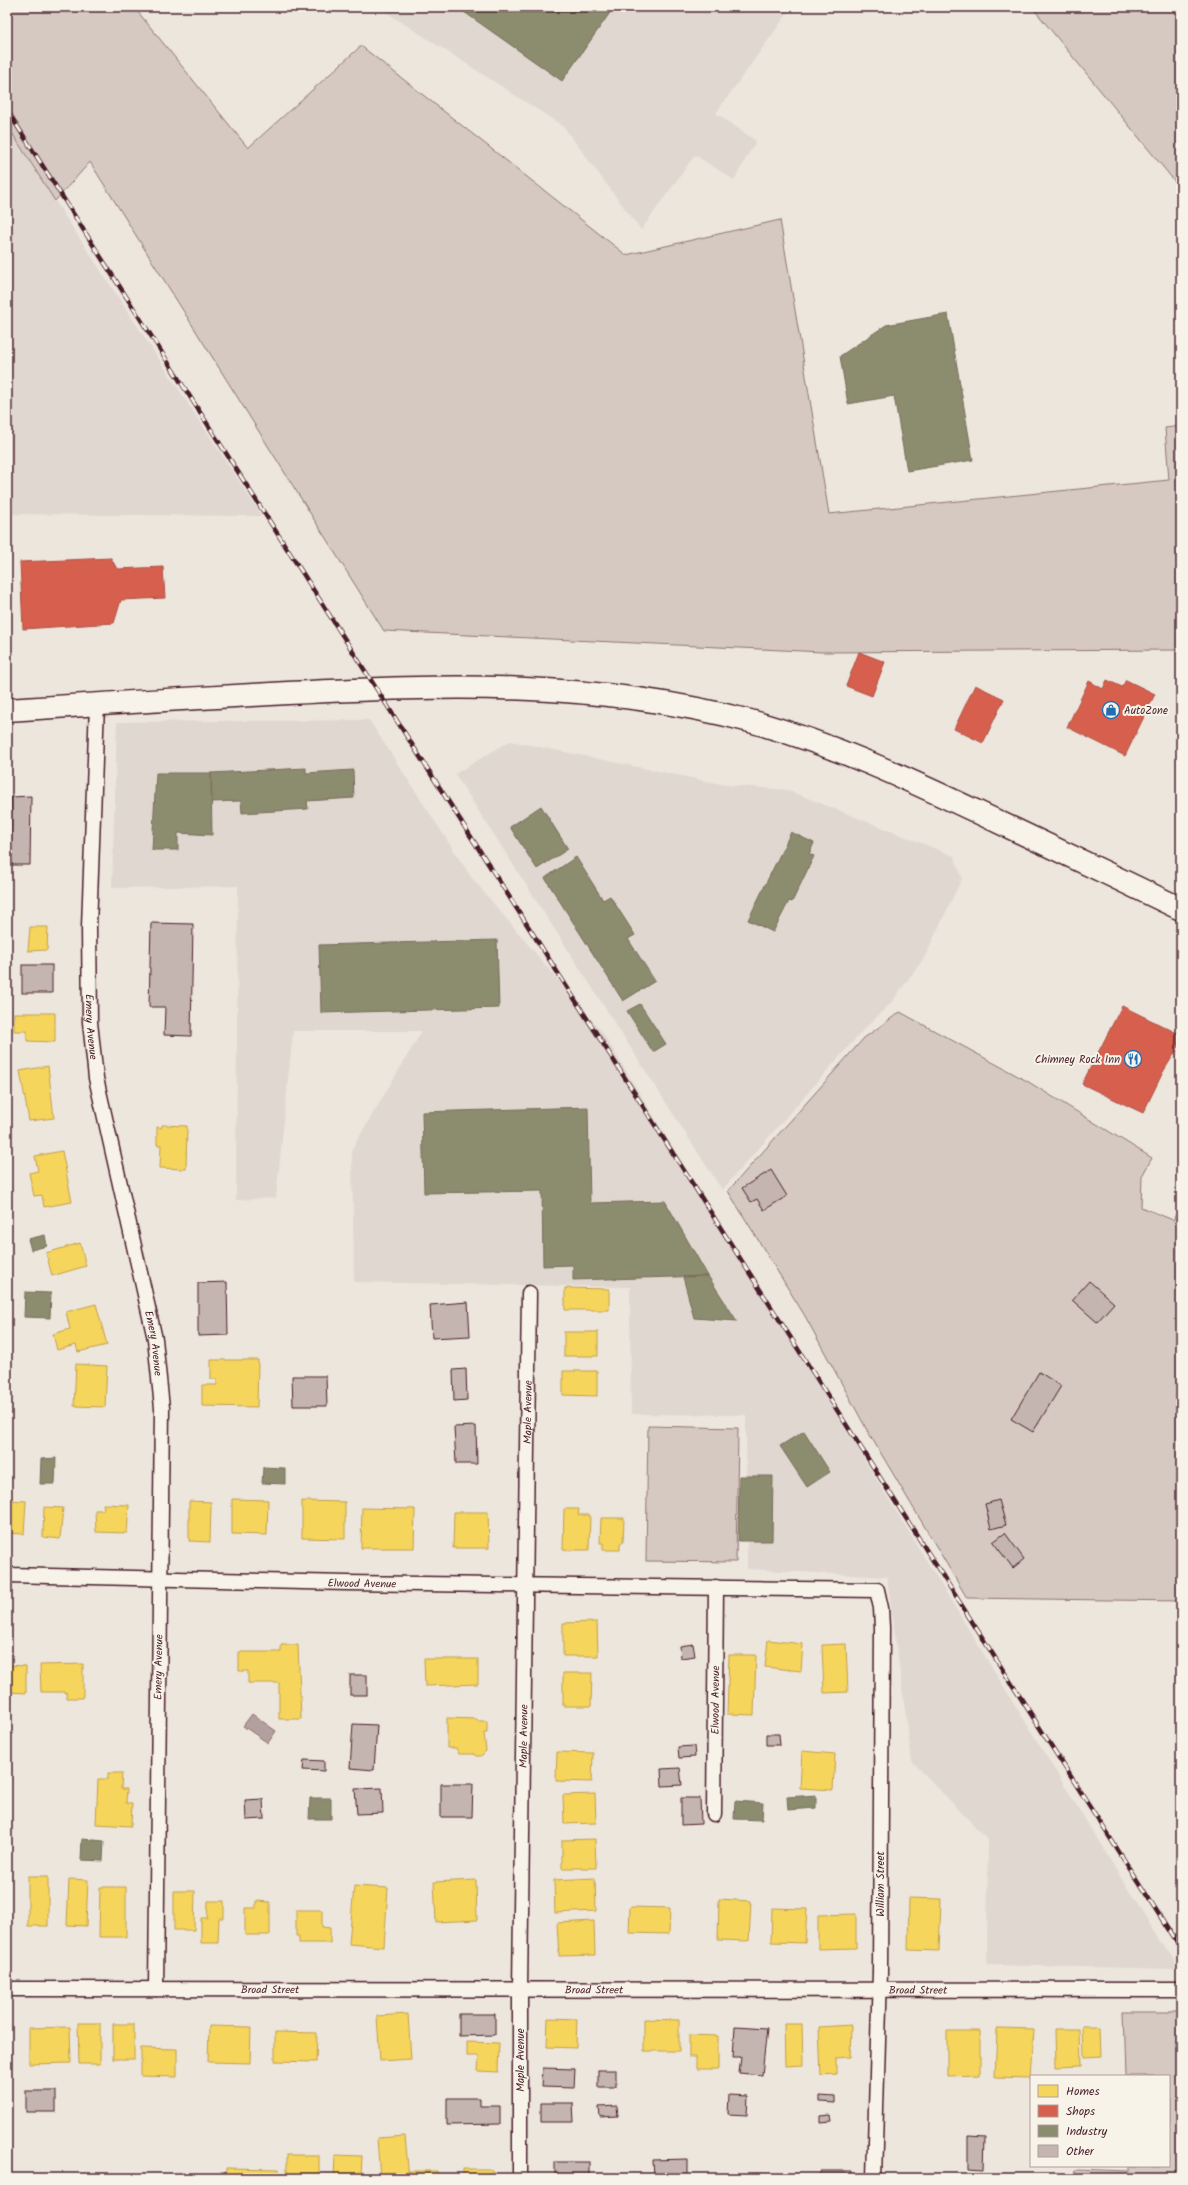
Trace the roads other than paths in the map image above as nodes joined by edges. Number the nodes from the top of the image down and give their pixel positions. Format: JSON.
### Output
{"nodes":[{"id":1,"x":97,"y":704,"type":"junction"},
{"id":2,"x":7,"y":710,"type":"edge"},
{"id":3,"x":1181,"y":909,"type":"edge"},
{"id":4,"x":529,"y":1293,"type":"dead end"},
{"id":5,"x":7,"y":1575,"type":"edge"},
{"id":6,"x":159,"y":1578,"type":"junction"},
{"id":7,"x":526,"y":1585,"type":"junction"},
{"id":8,"x":716,"y":1587,"type":"junction"},
{"id":9,"x":877,"y":1590,"type":"joint"},
{"id":10,"x":714,"y":1814,"type":"dead end"},
{"id":11,"x":520,"y":1988,"type":"junction"},
{"id":12,"x":7,"y":1989,"type":"edge"},
{"id":13,"x":879,"y":1989,"type":"junction"},
{"id":14,"x":156,"y":1990,"type":"junction"},
{"id":15,"x":1181,"y":1990,"type":"edge"},
{"id":16,"x":520,"y":2178,"type":"edge"},
{"id":17,"x":874,"y":2178,"type":"edge"}],
"edges":[{"from":1,"to":2,"type":"highway"},
{"from":1,"to":3,"type":"highway"},
{"from":1,"to":6,"type":"street","name":"Emery Avenue"},
{"from":4,"to":7,"type":"street","name":"Maple Avenue"},
{"from":5,"to":6,"type":"street","name":"Elwood Avenue"},
{"from":6,"to":7,"type":"street","name":"Elwood Avenue"},
{"from":6,"to":14,"type":"street","name":"Emery Avenue"},
{"from":7,"to":8,"type":"street","name":"Elwood Avenue"},
{"from":7,"to":11,"type":"street","name":"Maple Avenue"},
{"from":8,"to":9,"type":"street","name":"Elwood Avenue"},
{"from":8,"to":10,"type":"street","name":"Elwood Avenue"},
{"from":9,"to":13,"type":"street","name":"William Street"},
{"from":11,"to":13,"type":"street","name":"Broad Street"},
{"from":11,"to":14,"type":"street","name":"Broad Street"},
{"from":11,"to":16,"type":"street","name":"Maple Avenue"},
{"from":12,"to":14,"type":"street","name":"Broad Street"},
{"from":13,"to":15,"type":"street","name":"Broad Street"},
{"from":13,"to":17,"type":"street","name":"William Street"}]}
